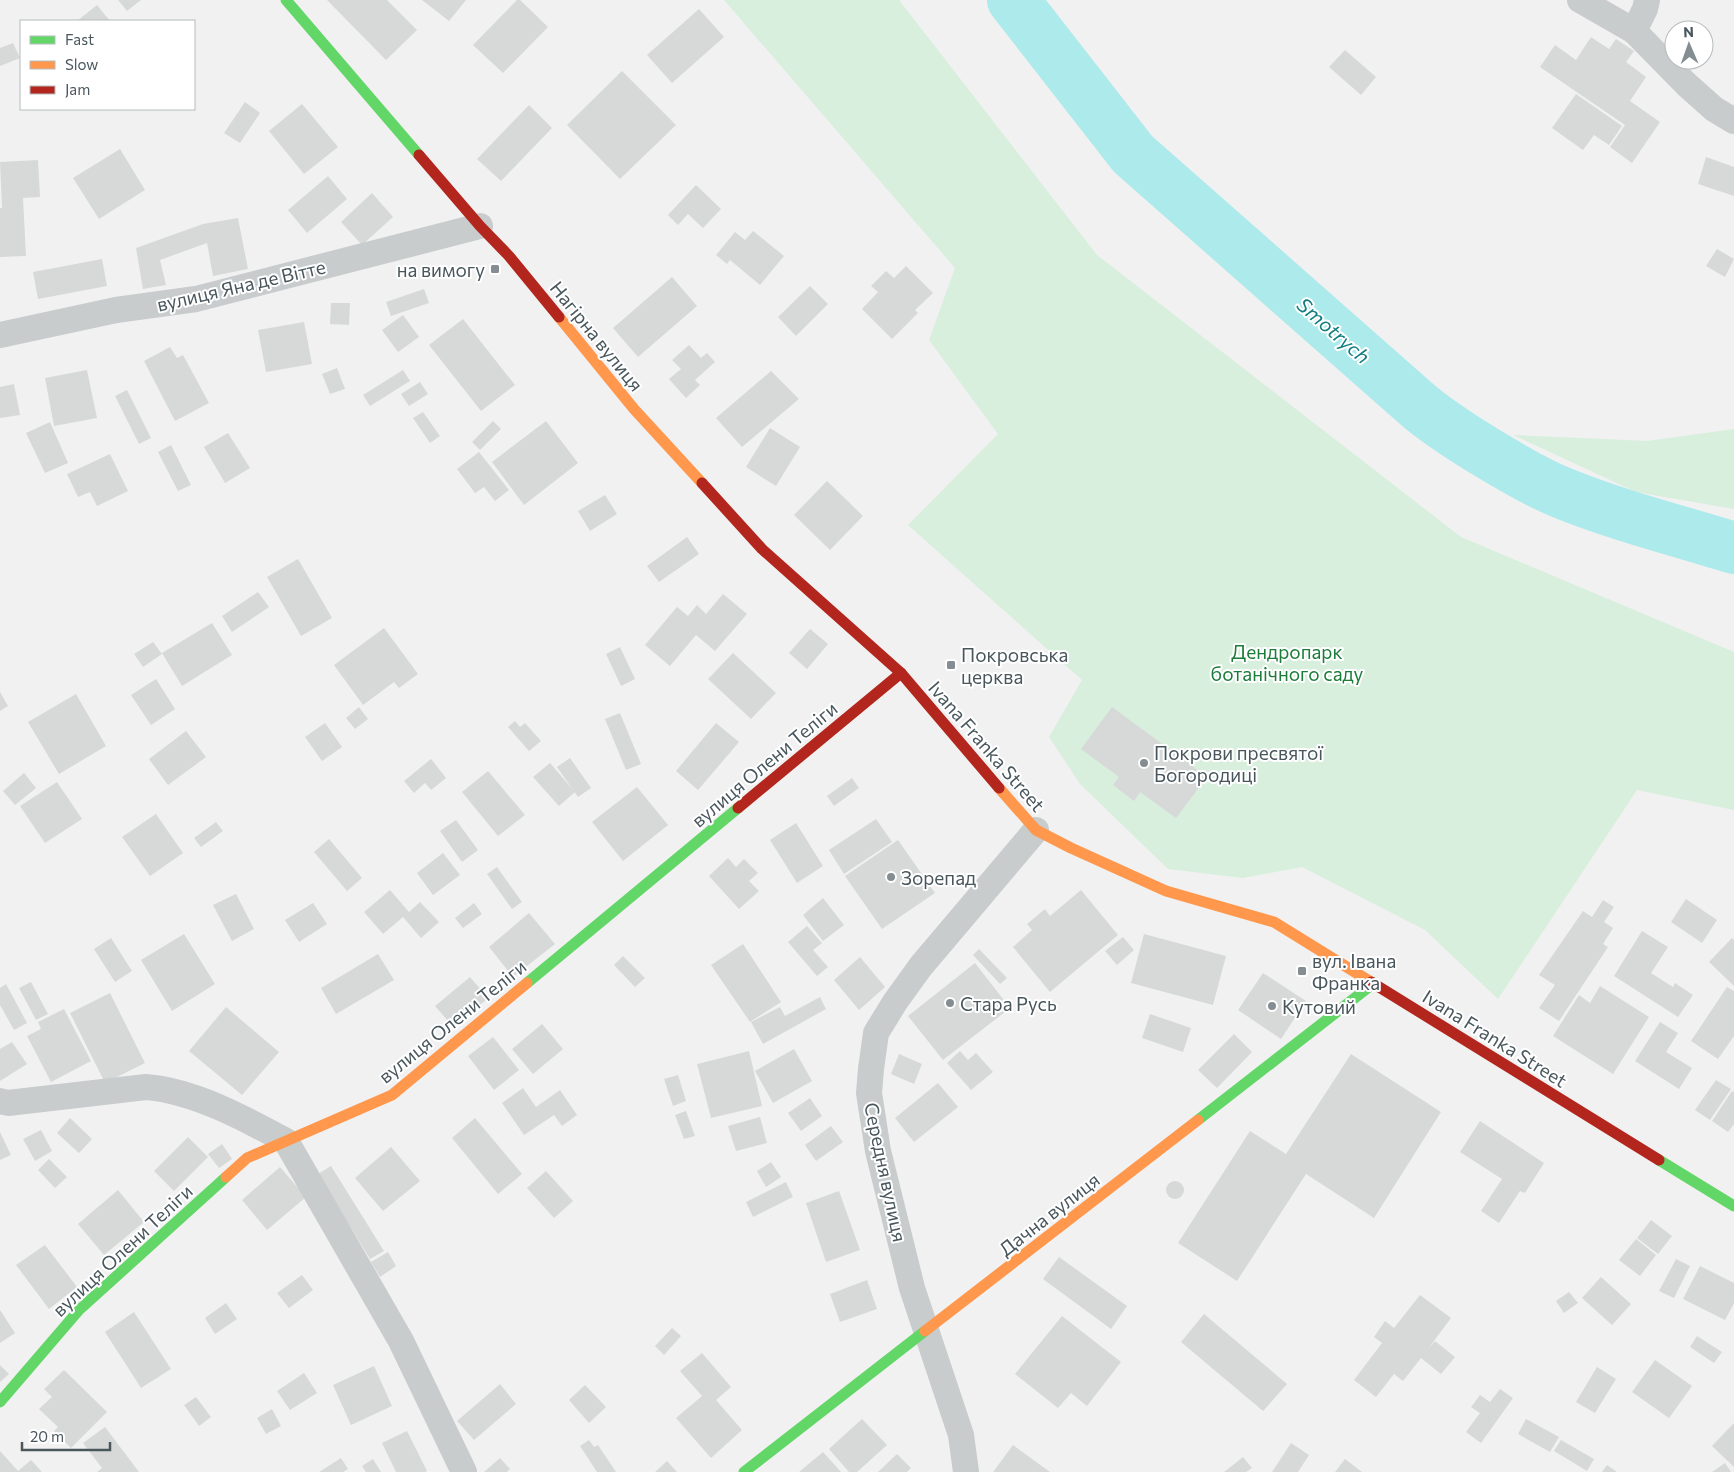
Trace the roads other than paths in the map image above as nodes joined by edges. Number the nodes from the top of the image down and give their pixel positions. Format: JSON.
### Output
{"nodes":[{"id":1,"x":286,"y":0,"type":"edge"},
{"id":2,"x":1580,"y":0,"type":"edge"},
{"id":3,"x":1647,"y":0,"type":"edge"},
{"id":4,"x":1634,"y":31,"type":"junction"},
{"id":5,"x":1734,"y":121,"type":"edge"},
{"id":6,"x":480,"y":226,"type":"junction"},
{"id":7,"x":0,"y":335,"type":"edge"},
{"id":8,"x":901,"y":673,"type":"junction"},
{"id":9,"x":1036,"y":830,"type":"junction"},
{"id":10,"x":1374,"y":983,"type":"junction"},
{"id":11,"x":0,"y":1102,"type":"edge"},
{"id":12,"x":286,"y":1141,"type":"junction"},
{"id":13,"x":1734,"y":1206,"type":"edge"},
{"id":14,"x":927,"y":1332,"type":"junction"},
{"id":15,"x":0,"y":1402,"type":"edge"},
{"id":16,"x":464,"y":1472,"type":"edge"},
{"id":17,"x":744,"y":1472,"type":"edge"},
{"id":18,"x":966,"y":1472,"type":"edge"}],
"edges":[{"from":1,"to":6,"type":"street","name":"Нагірна вулиця"},
{"from":2,"to":4,"type":"street"},
{"from":3,"to":4,"type":"street"},
{"from":4,"to":5,"type":"street"},
{"from":6,"to":7,"type":"street","name":"вулиця Яна де Вітте"},
{"from":6,"to":8,"type":"street","name":"Нагірна вулиця"},
{"from":8,"to":9,"type":"street","name":"Ivana Franka Street"},
{"from":8,"to":12,"type":"street","name":"вулиця Олени Теліги"},
{"from":9,"to":10,"type":"street","name":"Ivana Franka Street"},
{"from":9,"to":14,"type":"street","name":"Середня вулиця"},
{"from":10,"to":13,"type":"street","name":"Ivana Franka Street"},
{"from":10,"to":14,"type":"street","name":"Дачна вулиця"},
{"from":11,"to":12,"type":"street"},
{"from":12,"to":15,"type":"street","name":"вулиця Олени Теліги"},
{"from":12,"to":16,"type":"street"},
{"from":14,"to":17,"type":"street","name":"Дачна вулиця"},
{"from":14,"to":18,"type":"street","name":"Середня вулиця"}]}
